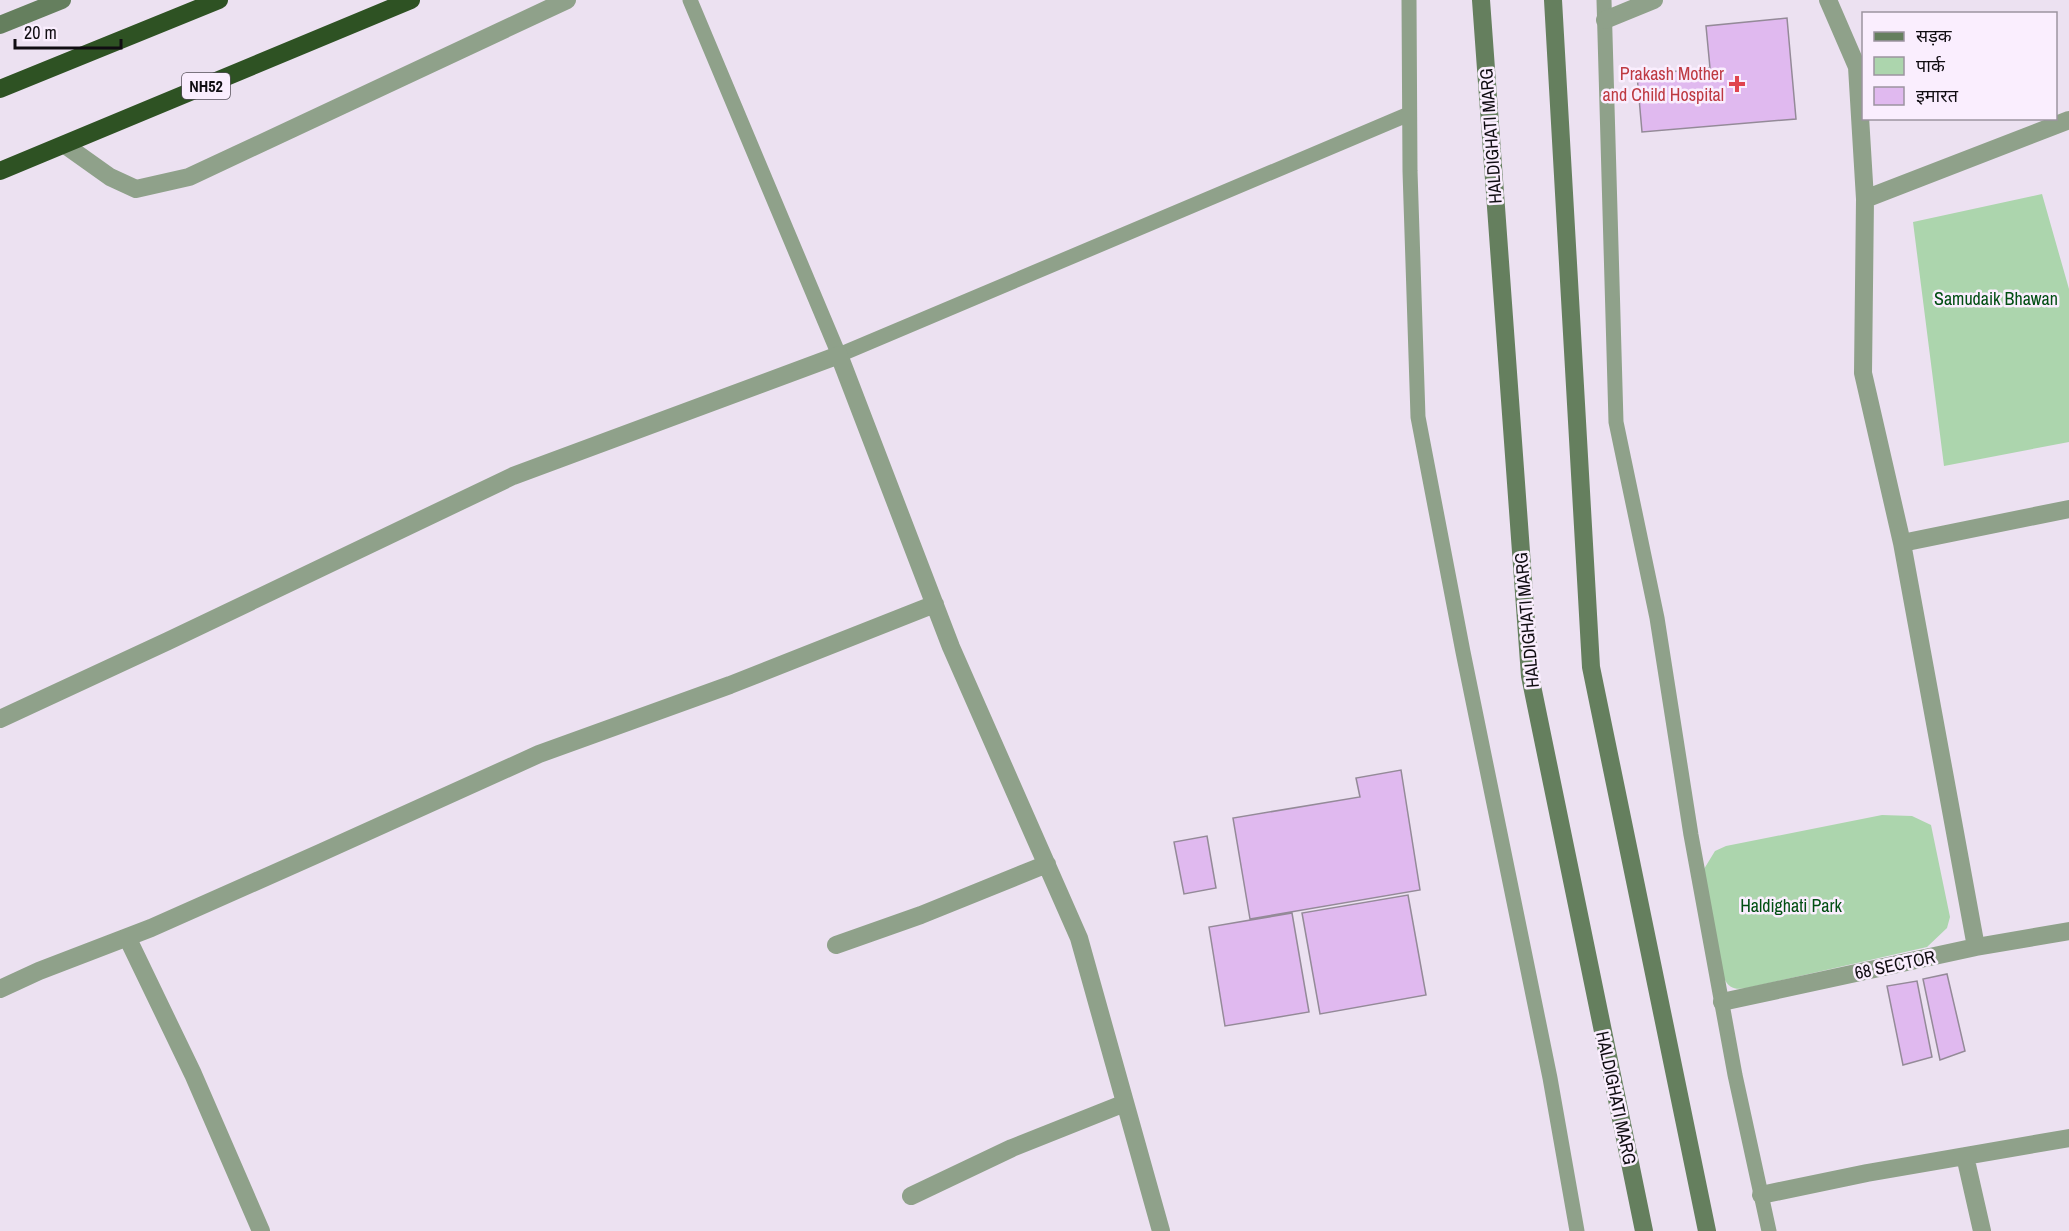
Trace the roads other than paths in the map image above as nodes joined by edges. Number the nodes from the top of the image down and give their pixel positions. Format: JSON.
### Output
{"nodes":[{"id":1,"x":62,"y":0,"type":"edge"},
{"id":2,"x":219,"y":0,"type":"edge"},
{"id":3,"x":411,"y":0,"type":"edge"},
{"id":4,"x":567,"y":0,"type":"edge"},
{"id":5,"x":690,"y":0,"type":"edge"},
{"id":6,"x":1409,"y":0,"type":"edge"},
{"id":7,"x":1481,"y":0,"type":"edge"},
{"id":8,"x":1553,"y":0,"type":"edge"},
{"id":9,"x":1604,"y":0,"type":"edge"},
{"id":10,"x":1654,"y":0,"type":"edge"},
{"id":11,"x":1828,"y":0,"type":"edge"},
{"id":12,"x":1605,"y":20,"type":"junction"},
{"id":13,"x":0,"y":25,"type":"edge"},
{"id":14,"x":0,"y":89,"type":"edge"},
{"id":15,"x":1409,"y":114,"type":"junction"},
{"id":16,"x":2069,"y":120,"type":"edge"},
{"id":17,"x":65,"y":145,"type":"junction"},
{"id":18,"x":0,"y":171,"type":"edge"},
{"id":19,"x":1865,"y":199,"type":"junction"},
{"id":20,"x":839,"y":355,"type":"junction"},
{"id":21,"x":2069,"y":509,"type":"edge"},
{"id":22,"x":1902,"y":543,"type":"junction"},
{"id":23,"x":935,"y":604,"type":"junction"},
{"id":24,"x":0,"y":719,"type":"edge"},
{"id":25,"x":1047,"y":864,"type":"junction"},
{"id":26,"x":2069,"y":931,"type":"edge"},
{"id":27,"x":126,"y":937,"type":"junction"},
{"id":28,"x":836,"y":945,"type":"dead end"},
{"id":29,"x":1976,"y":947,"type":"junction"},
{"id":30,"x":0,"y":989,"type":"edge"},
{"id":31,"x":1722,"y":1002,"type":"junction"},
{"id":32,"x":1125,"y":1103,"type":"junction"},
{"id":33,"x":2069,"y":1138,"type":"edge"},
{"id":34,"x":1965,"y":1156,"type":"junction"},
{"id":35,"x":1761,"y":1195,"type":"junction"},
{"id":36,"x":911,"y":1196,"type":"dead end"},
{"id":37,"x":261,"y":1231,"type":"edge"},
{"id":38,"x":1161,"y":1231,"type":"edge"},
{"id":39,"x":1577,"y":1231,"type":"edge"},
{"id":40,"x":1644,"y":1231,"type":"edge"},
{"id":41,"x":1707,"y":1231,"type":"edge"},
{"id":42,"x":1769,"y":1231,"type":"edge"},
{"id":43,"x":1982,"y":1231,"type":"edge"}],
"edges":[{"from":1,"to":13,"type":"street"},
{"from":2,"to":14,"type":"highway"},
{"from":3,"to":17,"type":"highway","number":"NH52"},
{"from":4,"to":17,"type":"street"},
{"from":5,"to":20,"type":"lane"},
{"from":6,"to":15,"type":"lane"},
{"from":7,"to":40,"type":"street","name":"HALDIGHATI MARG"},
{"from":8,"to":41,"type":"street"},
{"from":9,"to":12,"type":"lane"},
{"from":10,"to":12,"type":"street"},
{"from":11,"to":19,"type":"street"},
{"from":12,"to":31,"type":"lane"},
{"from":15,"to":20,"type":"lane"},
{"from":15,"to":39,"type":"lane"},
{"from":16,"to":19,"type":"street"},
{"from":17,"to":18,"type":"highway","number":"NH52"},
{"from":19,"to":22,"type":"street"},
{"from":20,"to":23,"type":"street"},
{"from":20,"to":24,"type":"street"},
{"from":21,"to":22,"type":"street"},
{"from":22,"to":29,"type":"street"},
{"from":23,"to":25,"type":"street"},
{"from":23,"to":27,"type":"street"},
{"from":25,"to":28,"type":"street"},
{"from":25,"to":32,"type":"street"},
{"from":26,"to":29,"type":"street","name":"68 SECTOR"},
{"from":27,"to":30,"type":"street"},
{"from":27,"to":37,"type":"street"},
{"from":29,"to":31,"type":"street","name":"68 SECTOR"},
{"from":31,"to":35,"type":"lane"},
{"from":32,"to":36,"type":"street"},
{"from":32,"to":38,"type":"street"},
{"from":33,"to":34,"type":"street"},
{"from":34,"to":35,"type":"street"},
{"from":34,"to":43,"type":"street"},
{"from":35,"to":42,"type":"lane"}]}
